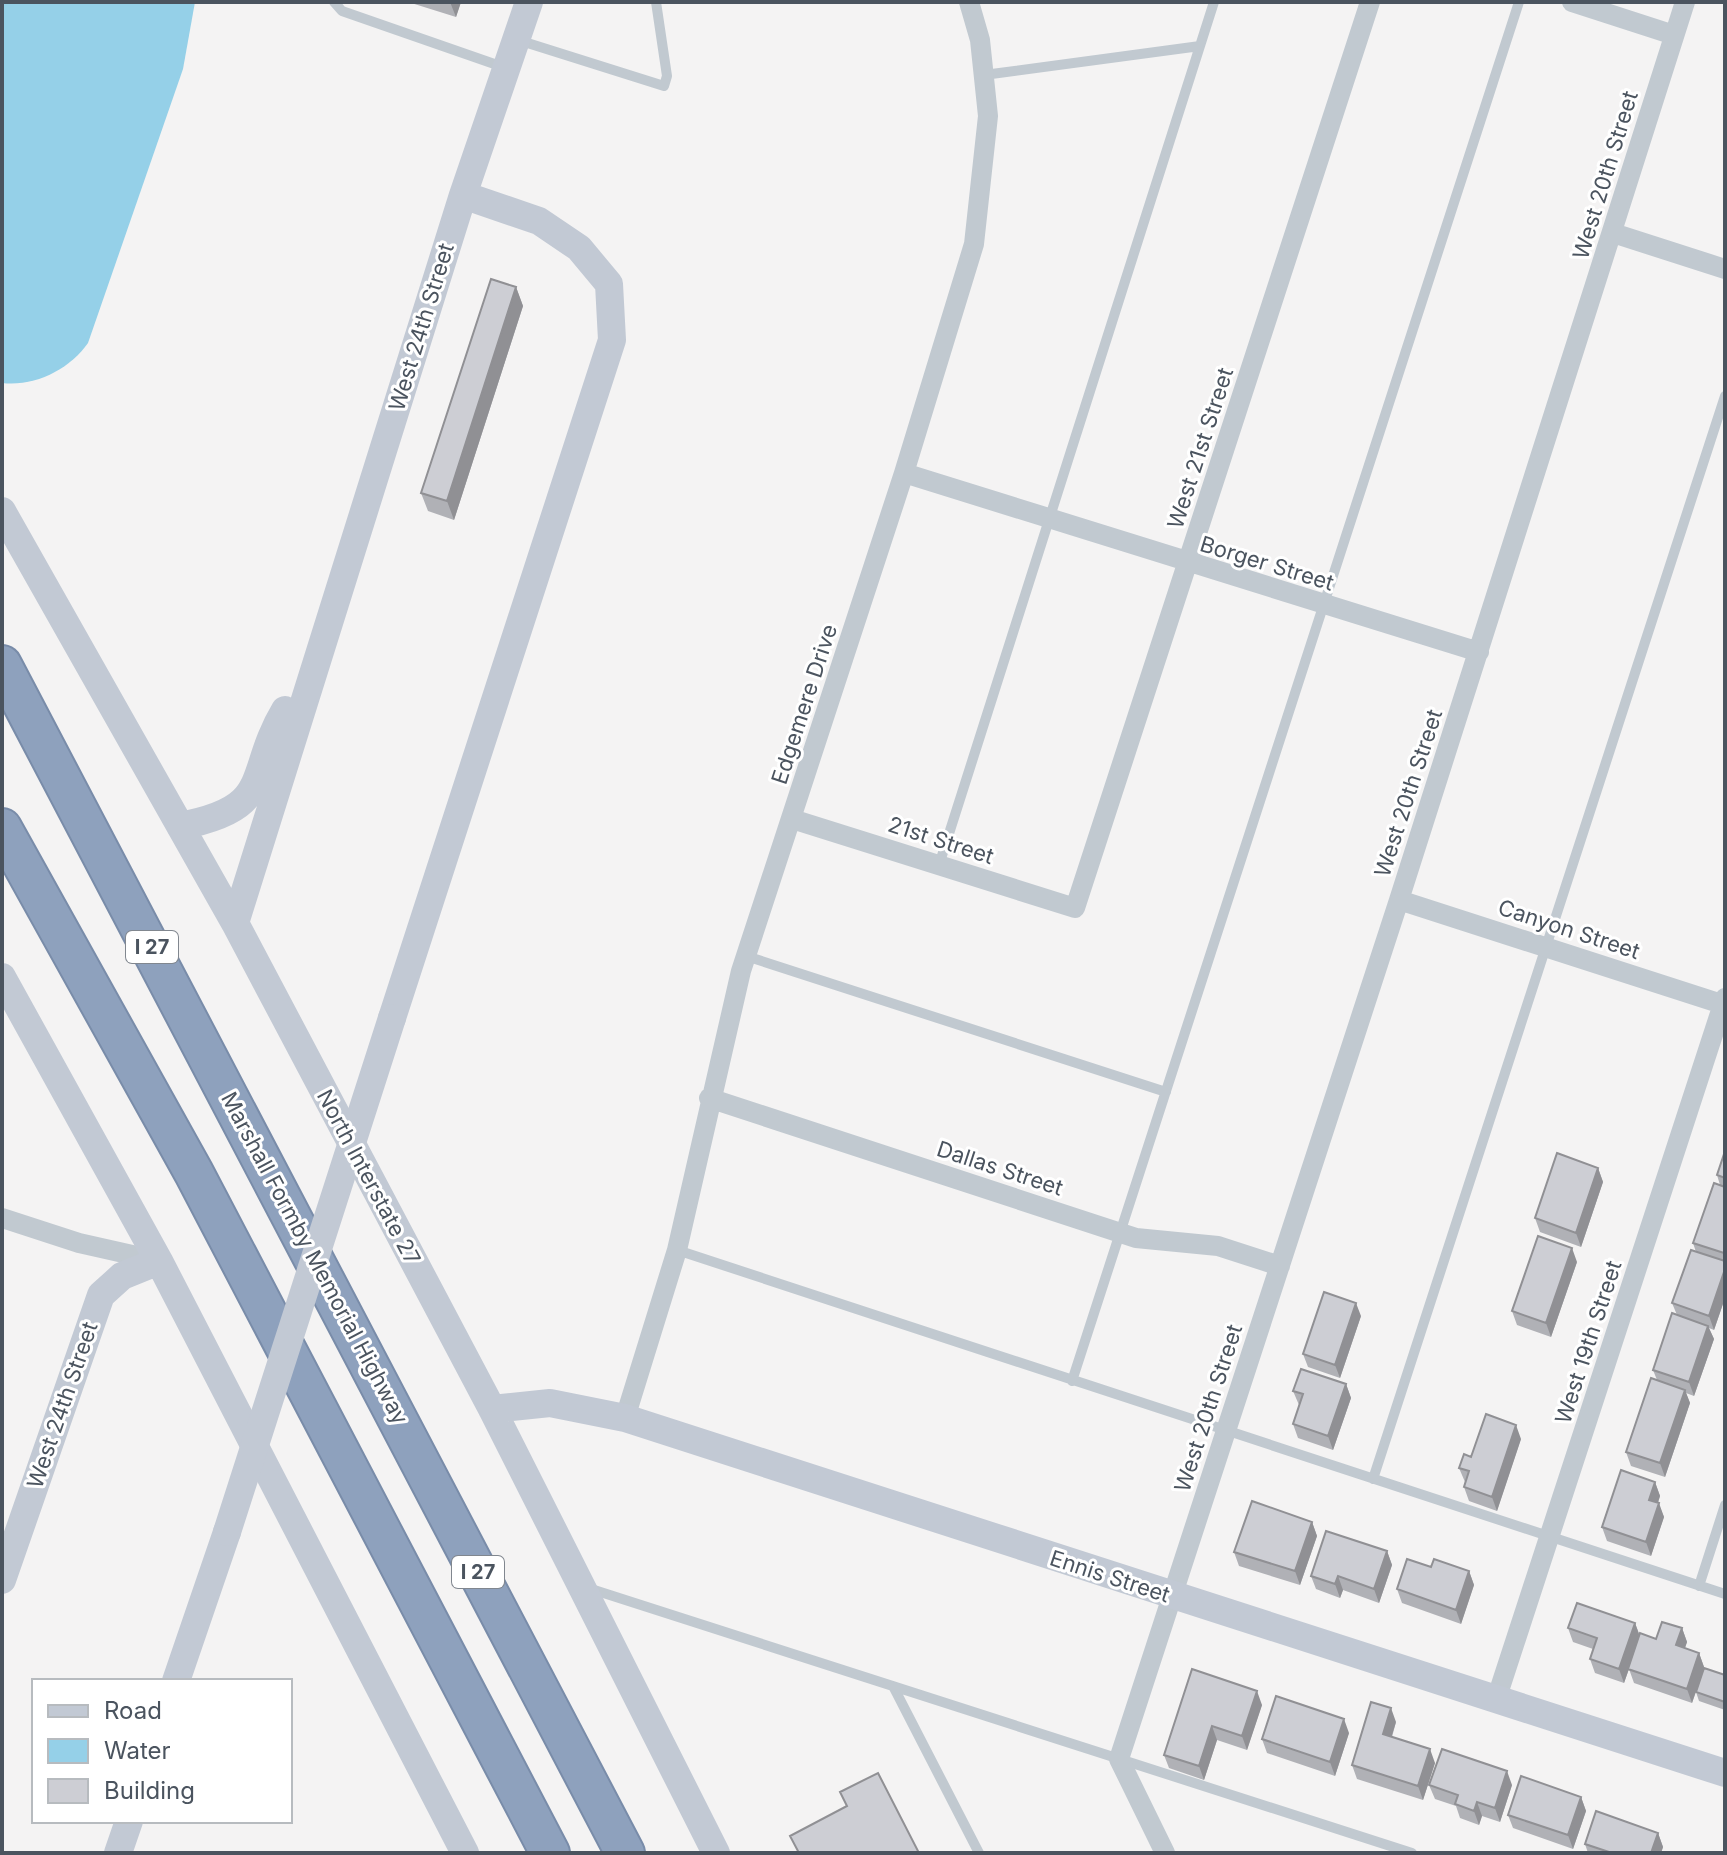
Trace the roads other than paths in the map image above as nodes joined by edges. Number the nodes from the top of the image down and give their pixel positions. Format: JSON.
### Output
{"nodes":[{"id":1,"x":334,"y":2,"type":"edge"},
{"id":2,"x":529,"y":2,"type":"edge"},
{"id":3,"x":656,"y":2,"type":"edge"},
{"id":4,"x":969,"y":2,"type":"edge"},
{"id":5,"x":1214,"y":2,"type":"edge"},
{"id":6,"x":1370,"y":2,"type":"edge"},
{"id":7,"x":1519,"y":2,"type":"edge"},
{"id":8,"x":1572,"y":2,"type":"edge"},
{"id":9,"x":1685,"y":2,"type":"edge"},
{"id":10,"x":1674,"y":35,"type":"junction"},
{"id":11,"x":516,"y":39,"type":"junction"},
{"id":12,"x":1200,"y":46,"type":"junction"},
{"id":13,"x":506,"y":68,"type":"junction"},
{"id":14,"x":984,"y":75,"type":"junction"},
{"id":15,"x":463,"y":195,"type":"junction"},
{"id":16,"x":1613,"y":233,"type":"junction"},
{"id":17,"x":1725,"y":269,"type":"edge"},
{"id":18,"x":1725,"y":396,"type":"edge"},
{"id":19,"x":904,"y":473,"type":"junction"},
{"id":20,"x":2,"y":511,"type":"edge"},
{"id":21,"x":1052,"y":520,"type":"junction"},
{"id":22,"x":1187,"y":564,"type":"junction"},
{"id":23,"x":1324,"y":605,"type":"junction"},
{"id":24,"x":2,"y":646,"type":"edge"},
{"id":25,"x":1479,"y":652,"type":"junction"},
{"id":26,"x":319,"y":655,"type":"junction"},
{"id":27,"x":2,"y":665,"type":"edge"},
{"id":28,"x":51,"y":753,"type":"junction"},
{"id":29,"x":792,"y":819,"type":"junction"},
{"id":30,"x":180,"y":826,"type":"junction"},
{"id":31,"x":2,"y":828,"type":"edge"},
{"id":32,"x":939,"y":865,"type":"junction"},
{"id":33,"x":1399,"y":900,"type":"junction"},
{"id":34,"x":1075,"y":908,"type":"joint"},
{"id":35,"x":235,"y":923,"type":"junction"},
{"id":36,"x":1546,"y":947,"type":"junction"},
{"id":37,"x":746,"y":956,"type":"junction"},
{"id":38,"x":2,"y":977,"type":"edge"},
{"id":39,"x":1724,"y":1002,"type":"edge"},
{"id":40,"x":1166,"y":1092,"type":"junction"},
{"id":41,"x":709,"y":1098,"type":"junction"},
{"id":42,"x":2,"y":1218,"type":"edge"},
{"id":43,"x":1120,"y":1232,"type":"junction"},
{"id":44,"x":677,"y":1250,"type":"junction"},
{"id":45,"x":159,"y":1261,"type":"junction"},
{"id":46,"x":1280,"y":1266,"type":"junction"},
{"id":47,"x":1072,"y":1381,"type":"junction"},
{"id":48,"x":492,"y":1409,"type":"junction"},
{"id":49,"x":625,"y":1418,"type":"junction"},
{"id":50,"x":1226,"y":1431,"type":"junction"},
{"id":51,"x":1373,"y":1479,"type":"junction"},
{"id":52,"x":1725,"y":1505,"type":"edge"},
{"id":53,"x":1550,"y":1537,"type":"junction"},
{"id":54,"x":2,"y":1580,"type":"edge"},
{"id":55,"x":582,"y":1586,"type":"junction"},
{"id":56,"x":1699,"y":1586,"type":"junction"},
{"id":57,"x":1725,"y":1594,"type":"edge"},
{"id":58,"x":1171,"y":1596,"type":"junction"},
{"id":59,"x":177,"y":1679,"type":"edge"},
{"id":60,"x":893,"y":1686,"type":"junction"},
{"id":61,"x":1496,"y":1700,"type":"junction"},
{"id":62,"x":1119,"y":1759,"type":"junction"},
{"id":63,"x":1725,"y":1773,"type":"edge"},
{"id":64,"x":128,"y":1823,"type":"edge"},
{"id":65,"x":118,"y":1853,"type":"edge"},
{"id":66,"x":465,"y":1853,"type":"edge"},
{"id":67,"x":550,"y":1853,"type":"edge"},
{"id":68,"x":625,"y":1853,"type":"edge"},
{"id":69,"x":716,"y":1853,"type":"edge"},
{"id":70,"x":979,"y":1853,"type":"edge"},
{"id":71,"x":1165,"y":1853,"type":"edge"},
{"id":72,"x":1412,"y":1853,"type":"edge"}],
"edges":[{"from":1,"to":13,"type":"lane"},
{"from":2,"to":11,"type":"main road","name":"West 24th Street"},
{"from":3,"to":11,"type":"lane"},
{"from":4,"to":14,"type":"street","name":"Edgemere Drive"},
{"from":5,"to":12,"type":"lane"},
{"from":6,"to":22,"type":"street","name":"West 21st Street"},
{"from":7,"to":23,"type":"lane"},
{"from":8,"to":10,"type":"street"},
{"from":9,"to":10,"type":"street","name":"West 20th Street"},
{"from":10,"to":16,"type":"street","name":"West 20th Street"},
{"from":11,"to":13,"type":"main road","name":"West 24th Street"},
{"from":12,"to":14,"type":"lane"},
{"from":12,"to":21,"type":"lane"},
{"from":13,"to":15,"type":"main road","name":"West 24th Street"},
{"from":14,"to":19,"type":"street","name":"Edgemere Drive"},
{"from":15,"to":26,"type":"main road","name":"West 24th Street"},
{"from":15,"to":59,"type":"main road","bridge":true},
{"from":16,"to":17,"type":"street"},
{"from":16,"to":25,"type":"street","name":"West 20th Street"},
{"from":18,"to":36,"type":"lane"},
{"from":19,"to":21,"type":"street","name":"Borger Street"},
{"from":19,"to":29,"type":"street","name":"Edgemere Drive"},
{"from":20,"to":30,"type":"main road","name":"North Interstate 27"},
{"from":21,"to":22,"type":"street","name":"Borger Street"},
{"from":21,"to":32,"type":"lane"},
{"from":22,"to":23,"type":"street","name":"Borger Street"},
{"from":22,"to":34,"type":"street","name":"West 21st Street"},
{"from":23,"to":25,"type":"street","name":"Borger Street"},
{"from":23,"to":40,"type":"lane"},
{"from":24,"to":28,"type":"highway"},
{"from":25,"to":33,"type":"street","name":"West 20th Street"},
{"from":26,"to":30,"type":"main road","name":"West 24th Street"},
{"from":26,"to":35,"type":"main road","name":"West 24th Street"},
{"from":27,"to":28,"type":"highway","name":"Marshall Formby Memorial Highway","number":"I 27"},
{"from":28,"to":68,"type":"highway","name":"Marshall Formby Memorial Highway","number":"I 27"},
{"from":29,"to":32,"type":"street","name":"21st Street"},
{"from":29,"to":37,"type":"street","name":"Edgemere Drive"},
{"from":30,"to":35,"type":"main road","name":"North Interstate 27"},
{"from":31,"to":67,"type":"highway"},
{"from":32,"to":34,"type":"street","name":"21st Street"},
{"from":33,"to":36,"type":"street","name":"Canyon Street"},
{"from":33,"to":46,"type":"street","name":"West 20th Street"},
{"from":35,"to":48,"type":"main road","name":"North Interstate 27"},
{"from":36,"to":39,"type":"street","name":"Canyon Street"},
{"from":36,"to":51,"type":"lane"},
{"from":37,"to":40,"type":"lane"},
{"from":37,"to":41,"type":"street","name":"Edgemere Drive"},
{"from":38,"to":45,"type":"main road"},
{"from":39,"to":53,"type":"street","name":"West 19th Street"},
{"from":40,"to":43,"type":"lane"},
{"from":41,"to":43,"type":"street","name":"Dallas Street"},
{"from":41,"to":44,"type":"street","name":"Edgemere Drive"},
{"from":42,"to":45,"type":"street"},
{"from":43,"to":46,"type":"street","name":"Dallas Street"},
{"from":43,"to":47,"type":"lane"},
{"from":44,"to":47,"type":"lane"},
{"from":44,"to":49,"type":"street","name":"Edgemere Drive"},
{"from":45,"to":54,"type":"main road","name":"West 24th Street"},
{"from":45,"to":66,"type":"main road"},
{"from":46,"to":50,"type":"street","name":"West 20th Street"},
{"from":47,"to":50,"type":"lane"},
{"from":48,"to":49,"type":"main road","name":"Ennis Street"},
{"from":48,"to":55,"type":"main road","name":"North Interstate 27"},
{"from":49,"to":58,"type":"main road","name":"Ennis Street"},
{"from":50,"to":51,"type":"lane"},
{"from":50,"to":58,"type":"street","name":"West 20th Street"},
{"from":51,"to":53,"type":"lane"},
{"from":52,"to":56,"type":"lane"},
{"from":53,"to":56,"type":"lane"},
{"from":53,"to":61,"type":"street","name":"West 19th Street"},
{"from":55,"to":60,"type":"lane"},
{"from":55,"to":69,"type":"main road","name":"North Interstate 27"},
{"from":56,"to":57,"type":"lane"},
{"from":58,"to":61,"type":"main road","name":"Ennis Street"},
{"from":58,"to":62,"type":"street","name":"West 20th Street"},
{"from":60,"to":62,"type":"lane"},
{"from":60,"to":70,"type":"lane"},
{"from":61,"to":63,"type":"main road","name":"Ennis Street"},
{"from":62,"to":71,"type":"street"},
{"from":62,"to":72,"type":"lane"},
{"from":64,"to":65,"type":"main road"}]}
